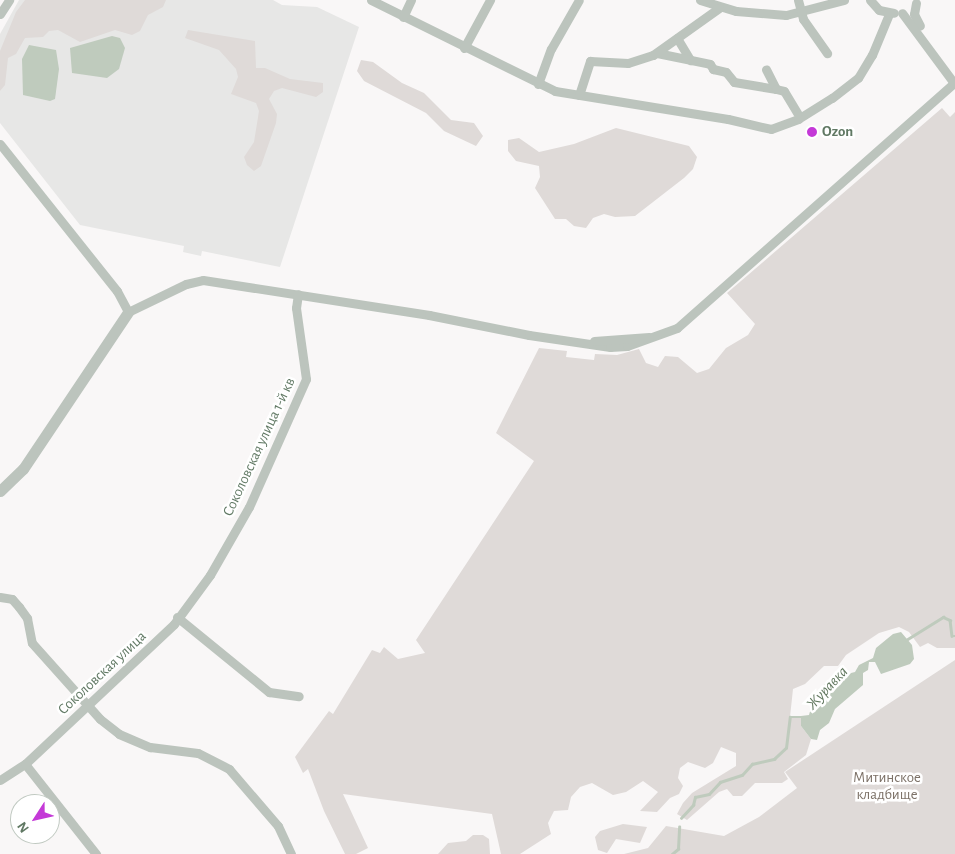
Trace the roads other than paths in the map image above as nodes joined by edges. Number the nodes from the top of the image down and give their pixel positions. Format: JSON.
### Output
{"nodes":[{"id":1,"x":10,"y":0,"type":"edge"},
{"id":2,"x":371,"y":0,"type":"edge"},
{"id":3,"x":411,"y":0,"type":"edge"},
{"id":4,"x":490,"y":0,"type":"edge"},
{"id":5,"x":579,"y":0,"type":"edge"},
{"id":6,"x":700,"y":0,"type":"edge"},
{"id":7,"x":798,"y":0,"type":"edge"},
{"id":8,"x":844,"y":0,"type":"edge"},
{"id":9,"x":870,"y":0,"type":"edge"},
{"id":10,"x":917,"y":2,"type":"edge"},
{"id":11,"x":719,"y":8,"type":"junction"},
{"id":12,"x":800,"y":12,"type":"junction"},
{"id":13,"x":902,"y":13,"type":"junction"},
{"id":14,"x":0,"y":14,"type":"edge"},
{"id":15,"x":889,"y":14,"type":"junction"},
{"id":16,"x":403,"y":17,"type":"junction"},
{"id":17,"x":677,"y":38,"type":"junction"},
{"id":18,"x":464,"y":48,"type":"junction"},
{"id":19,"x":657,"y":52,"type":"junction"},
{"id":20,"x":827,"y":53,"type":"dead end"},
{"id":21,"x":690,"y":60,"type":"junction"},
{"id":22,"x":766,"y":69,"type":"dead end"},
{"id":23,"x":955,"y":76,"type":"edge"},
{"id":24,"x":538,"y":84,"type":"junction"},
{"id":25,"x":776,"y":89,"type":"junction"},
{"id":26,"x":951,"y":89,"type":"edge"},
{"id":27,"x":579,"y":94,"type":"junction"},
{"id":28,"x":797,"y":113,"type":"dead end"},
{"id":29,"x":0,"y":144,"type":"edge"},
{"id":30,"x":298,"y":294,"type":"junction"},
{"id":31,"x":128,"y":312,"type":"junction"},
{"id":32,"x":0,"y":491,"type":"edge"},
{"id":33,"x":210,"y":575,"type":"joint"},
{"id":34,"x":0,"y":597,"type":"edge"},
{"id":35,"x":177,"y":617,"type":"junction"},
{"id":36,"x":299,"y":696,"type":"dead end"},
{"id":37,"x":90,"y":704,"type":"junction"},
{"id":38,"x":25,"y":764,"type":"junction"},
{"id":39,"x":0,"y":780,"type":"edge"},
{"id":40,"x":96,"y":854,"type":"edge"},
{"id":41,"x":292,"y":854,"type":"edge"}],
"edges":[{"from":1,"to":14,"type":"street"},
{"from":2,"to":16,"type":"street"},
{"from":3,"to":16,"type":"street"},
{"from":4,"to":18,"type":"street"},
{"from":5,"to":24,"type":"street"},
{"from":6,"to":11,"type":"street"},
{"from":7,"to":12,"type":"street"},
{"from":8,"to":12,"type":"street"},
{"from":9,"to":15,"type":"street"},
{"from":10,"to":13,"type":"street"},
{"from":10,"to":23,"type":"street"},
{"from":11,"to":12,"type":"street"},
{"from":11,"to":17,"type":"street"},
{"from":12,"to":20,"type":"street"},
{"from":13,"to":15,"type":"street"},
{"from":13,"to":26,"type":"street"},
{"from":15,"to":27,"type":"street"},
{"from":16,"to":18,"type":"street"},
{"from":17,"to":19,"type":"street"},
{"from":17,"to":21,"type":"street"},
{"from":18,"to":24,"type":"street"},
{"from":19,"to":21,"type":"street"},
{"from":19,"to":27,"type":"street"},
{"from":21,"to":25,"type":"street"},
{"from":22,"to":25,"type":"street"},
{"from":24,"to":27,"type":"street"},
{"from":25,"to":28,"type":"street"},
{"from":26,"to":30,"type":"street"},
{"from":29,"to":31,"type":"street"},
{"from":30,"to":31,"type":"street"},
{"from":30,"to":33,"type":"street","name":"Соколовская улица 1-й кв"},
{"from":31,"to":32,"type":"street"},
{"from":33,"to":35,"type":"street","name":"Соколовская улица"},
{"from":34,"to":37,"type":"street"},
{"from":35,"to":36,"type":"street"},
{"from":35,"to":37,"type":"street","name":"Соколовская улица"},
{"from":37,"to":38,"type":"street","name":"Соколовская улица"},
{"from":37,"to":41,"type":"street"},
{"from":38,"to":39,"type":"street","name":"Соколовская улица"},
{"from":38,"to":40,"type":"street"}]}
